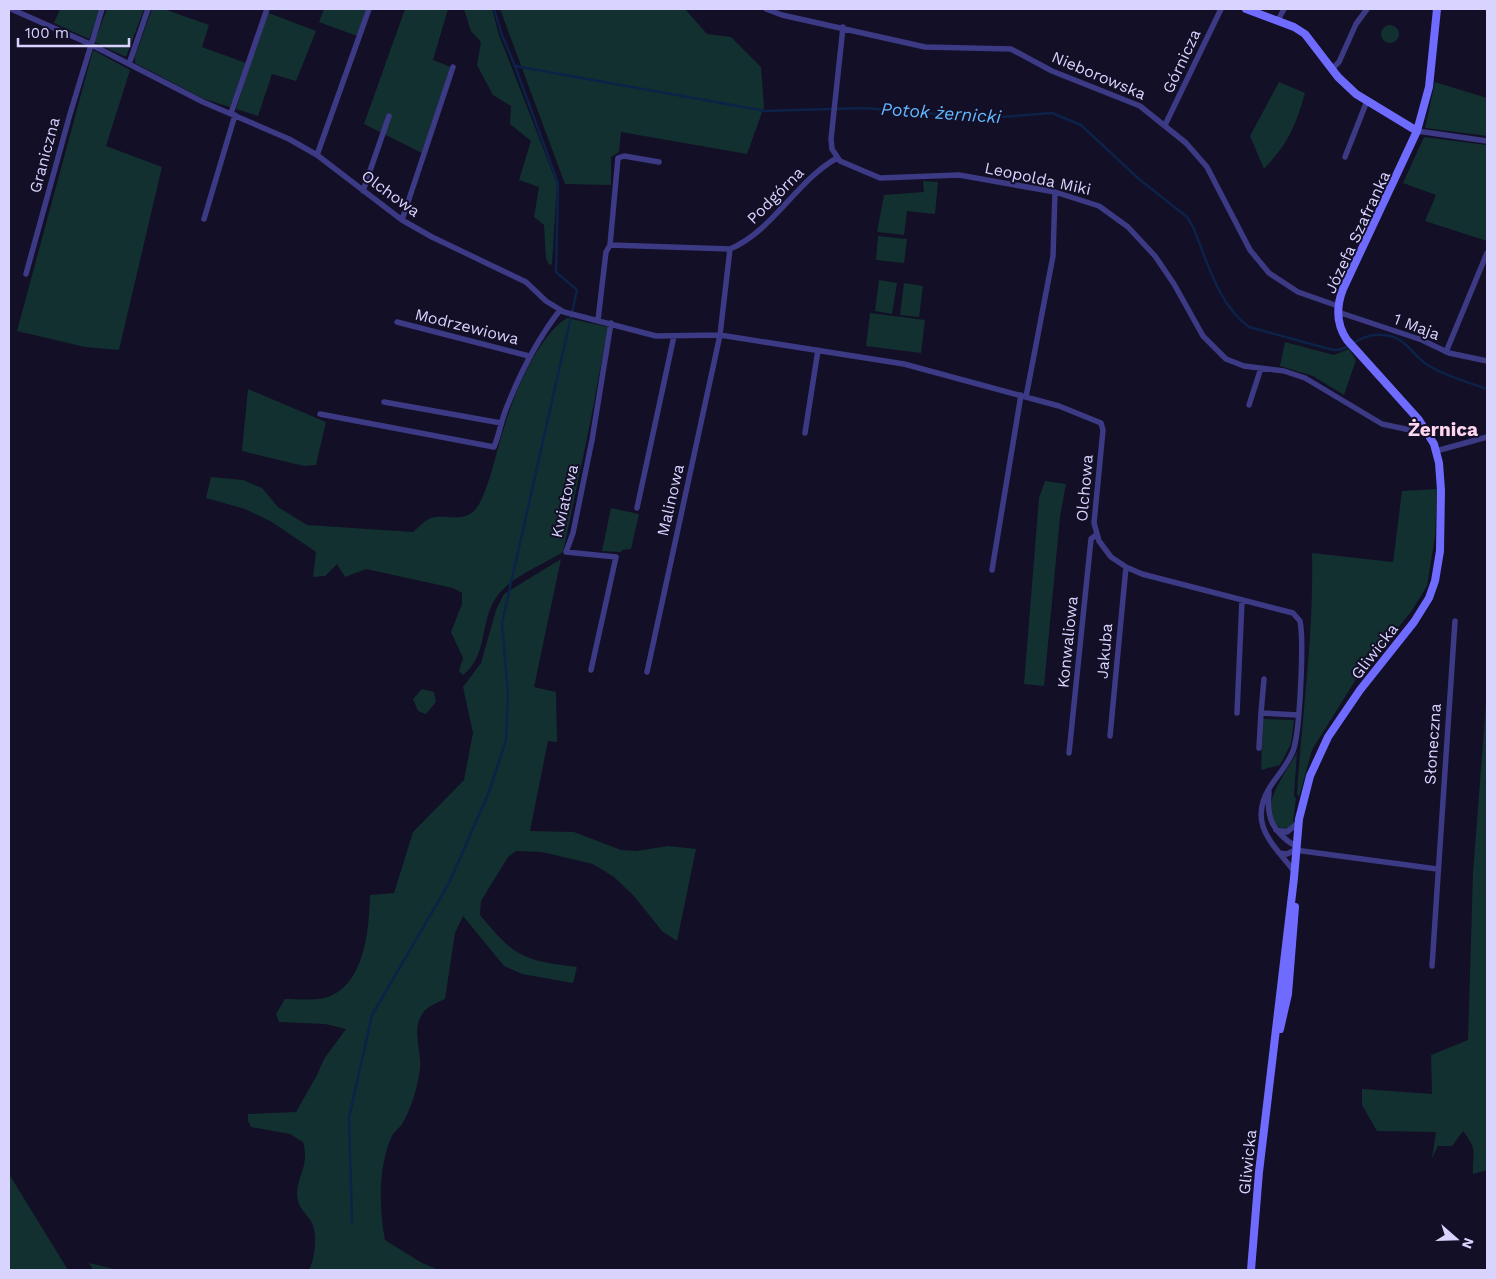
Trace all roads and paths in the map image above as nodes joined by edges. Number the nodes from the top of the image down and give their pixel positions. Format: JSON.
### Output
{"nodes":[{"id":1,"x":11,"y":9,"type":"edge"},
{"id":2,"x":102,"y":9,"type":"edge"},
{"id":3,"x":148,"y":9,"type":"edge"},
{"id":4,"x":267,"y":9,"type":"edge"},
{"id":5,"x":369,"y":9,"type":"edge"},
{"id":6,"x":766,"y":9,"type":"edge"},
{"id":7,"x":1221,"y":9,"type":"edge"},
{"id":8,"x":1246,"y":9,"type":"edge"},
{"id":9,"x":1284,"y":9,"type":"edge"},
{"id":10,"x":1367,"y":9,"type":"edge"},
{"id":11,"x":1438,"y":9,"type":"edge"},
{"id":12,"x":1278,"y":20,"type":"junction"},
{"id":13,"x":844,"y":27,"type":"junction"},
{"id":14,"x":90,"y":44,"type":"junction"},
{"id":15,"x":129,"y":64,"type":"junction"},
{"id":16,"x":453,"y":67,"type":"dead end"},
{"id":17,"x":1332,"y":69,"type":"junction"},
{"id":18,"x":1367,"y":101,"type":"junction"},
{"id":19,"x":233,"y":114,"type":"junction"},
{"id":20,"x":389,"y":116,"type":"dead end"},
{"id":21,"x":1165,"y":126,"type":"junction"},
{"id":22,"x":1418,"y":131,"type":"junction"},
{"id":23,"x":1487,"y":142,"type":"edge"},
{"id":24,"x":317,"y":155,"type":"junction"},
{"id":25,"x":1345,"y":157,"type":"dead end"},
{"id":26,"x":837,"y":158,"type":"junction"},
{"id":27,"x":660,"y":162,"type":"dead end"},
{"id":28,"x":363,"y":191,"type":"junction"},
{"id":29,"x":1055,"y":192,"type":"junction"},
{"id":30,"x":204,"y":219,"type":"dead end"},
{"id":31,"x":402,"y":220,"type":"junction"},
{"id":32,"x":610,"y":245,"type":"junction"},
{"id":33,"x":730,"y":249,"type":"junction"},
{"id":34,"x":1487,"y":253,"type":"edge"},
{"id":35,"x":26,"y":274,"type":"dead end"},
{"id":36,"x":1338,"y":309,"type":"junction"},
{"id":37,"x":560,"y":310,"type":"junction"},
{"id":38,"x":598,"y":320,"type":"junction"},
{"id":39,"x":397,"y":322,"type":"dead end"},
{"id":40,"x":611,"y":323,"type":"junction"},
{"id":41,"x":720,"y":335,"type":"junction"},
{"id":42,"x":674,"y":336,"type":"junction"},
{"id":43,"x":818,"y":350,"type":"junction"},
{"id":44,"x":1446,"y":352,"type":"junction"},
{"id":45,"x":529,"y":356,"type":"junction"},
{"id":46,"x":1487,"y":361,"type":"edge"},
{"id":47,"x":1261,"y":368,"type":"junction"},
{"id":48,"x":1024,"y":396,"type":"junction"},
{"id":49,"x":384,"y":402,"type":"dead end"},
{"id":50,"x":1249,"y":405,"type":"dead end"},
{"id":51,"x":320,"y":414,"type":"dead end"},
{"id":52,"x":501,"y":423,"type":"junction"},
{"id":53,"x":805,"y":433,"type":"dead end"},
{"id":54,"x":1429,"y":434,"type":"junction"},
{"id":55,"x":1487,"y":437,"type":"edge"},
{"id":56,"x":1436,"y":451,"type":"junction"},
{"id":57,"x":637,"y":508,"type":"dead end"},
{"id":58,"x":1096,"y":535,"type":"junction"},
{"id":59,"x":1126,"y":567,"type":"junction"},
{"id":60,"x":992,"y":570,"type":"dead end"},
{"id":61,"x":1242,"y":600,"type":"junction"},
{"id":62,"x":1455,"y":621,"type":"dead end"},
{"id":63,"x":591,"y":670,"type":"dead end"},
{"id":64,"x":647,"y":672,"type":"dead end"},
{"id":65,"x":1264,"y":680,"type":"dead end"},
{"id":66,"x":1236,"y":713,"type":"dead end"},
{"id":67,"x":1261,"y":714,"type":"junction"},
{"id":68,"x":1298,"y":715,"type":"junction"},
{"id":69,"x":1110,"y":736,"type":"dead end"},
{"id":70,"x":1259,"y":748,"type":"dead end"},
{"id":71,"x":1069,"y":754,"type":"dead end"},
{"id":72,"x":1270,"y":787,"type":"junction"},
{"id":73,"x":1298,"y":823,"type":"junction"},
{"id":74,"x":1275,"y":830,"type":"junction"},
{"id":75,"x":1295,"y":848,"type":"junction"},
{"id":76,"x":1278,"y":852,"type":"junction"},
{"id":77,"x":1437,"y":869,"type":"junction"},
{"id":78,"x":1294,"y":875,"type":"junction"},
{"id":79,"x":1432,"y":966,"type":"dead end"},
{"id":80,"x":1250,"y":1270,"type":"edge"}],
"edges":[{"from":1,"to":14,"type":"street","name":"Olchowa"},
{"from":2,"to":14,"type":"street","name":"Graniczna"},
{"from":3,"to":15,"type":"street"},
{"from":4,"to":19,"type":"street"},
{"from":5,"to":24,"type":"street"},
{"from":6,"to":13,"type":"street","name":"Nieborowska"},
{"from":7,"to":21,"type":"street","name":"Górnicza"},
{"from":8,"to":12,"type":"street"},
{"from":9,"to":12,"type":"street"},
{"from":10,"to":17,"type":"street"},
{"from":11,"to":22,"type":"street","name":"Józefa Szafranka"},
{"from":12,"to":17,"type":"street"},
{"from":13,"to":21,"type":"street","name":"Nieborowska"},
{"from":13,"to":26,"type":"street"},
{"from":14,"to":15,"type":"street","name":"Olchowa"},
{"from":14,"to":35,"type":"street","name":"Graniczna"},
{"from":15,"to":19,"type":"street","name":"Olchowa"},
{"from":16,"to":31,"type":"street"},
{"from":17,"to":18,"type":"street"},
{"from":18,"to":22,"type":"street"},
{"from":18,"to":25,"type":"street"},
{"from":19,"to":24,"type":"street","name":"Olchowa"},
{"from":19,"to":30,"type":"street"},
{"from":20,"to":28,"type":"street"},
{"from":21,"to":36,"type":"street","name":"Nieborowska"},
{"from":22,"to":23,"type":"street"},
{"from":22,"to":36,"type":"street","name":"Józefa Szafranka"},
{"from":24,"to":28,"type":"street","name":"Olchowa"},
{"from":26,"to":29,"type":"street","name":"Leopolda Miki"},
{"from":26,"to":33,"type":"street","name":"Podgórna"},
{"from":27,"to":32,"type":"street"},
{"from":28,"to":31,"type":"street","name":"Olchowa"},
{"from":29,"to":47,"type":"street","name":"Leopolda Miki"},
{"from":29,"to":48,"type":"street"},
{"from":31,"to":37,"type":"street","name":"Olchowa"},
{"from":32,"to":33,"type":"street"},
{"from":32,"to":38,"type":"street"},
{"from":33,"to":41,"type":"street"},
{"from":34,"to":44,"type":"street"},
{"from":36,"to":44,"type":"street","name":"1 Maja"},
{"from":36,"to":54,"type":"street","name":"Józefa Szafranka"},
{"from":37,"to":38,"type":"street","name":"Olchowa"},
{"from":37,"to":45,"type":"street"},
{"from":38,"to":40,"type":"street","name":"Olchowa"},
{"from":39,"to":45,"type":"street","name":"Modrzewiowa"},
{"from":40,"to":42,"type":"street","name":"Olchowa"},
{"from":40,"to":63,"type":"street","name":"Kwiatowa"},
{"from":41,"to":42,"type":"street","name":"Olchowa"},
{"from":41,"to":43,"type":"street","name":"Olchowa"},
{"from":41,"to":64,"type":"street","name":"Malinowa"},
{"from":42,"to":57,"type":"street"},
{"from":43,"to":48,"type":"street","name":"Olchowa"},
{"from":43,"to":53,"type":"street"},
{"from":44,"to":46,"type":"street","name":"1 Maja"},
{"from":45,"to":52,"type":"street"},
{"from":47,"to":50,"type":"street"},
{"from":47,"to":54,"type":"street","name":"Leopolda Miki"},
{"from":48,"to":58,"type":"street","name":"Olchowa"},
{"from":48,"to":60,"type":"street"},
{"from":49,"to":52,"type":"street"},
{"from":51,"to":52,"type":"street"},
{"from":54,"to":56,"type":"street","name":"Gliwicka"},
{"from":55,"to":56,"type":"street"},
{"from":56,"to":73,"type":"street","name":"Gliwicka"},
{"from":58,"to":59,"type":"street","name":"Olchowa"},
{"from":58,"to":71,"type":"street","name":"Konwaliowa"},
{"from":59,"to":61,"type":"street","name":"Olchowa"},
{"from":59,"to":69,"type":"street","name":"Jakuba"},
{"from":61,"to":66,"type":"street"},
{"from":61,"to":68,"type":"street","name":"Olchowa"},
{"from":62,"to":77,"type":"street","name":"Słoneczna"},
{"from":65,"to":67,"type":"street"},
{"from":67,"to":68,"type":"street"},
{"from":67,"to":70,"type":"street"},
{"from":68,"to":72,"type":"street","name":"Olchowa"},
{"from":72,"to":74,"type":"street"},
{"from":72,"to":76,"type":"street","name":"Olchowa"},
{"from":73,"to":74,"type":"street"},
{"from":73,"to":75,"type":"street","name":"Gliwicka"},
{"from":74,"to":75,"type":"street"},
{"from":75,"to":76,"type":"street"},
{"from":75,"to":77,"type":"street"},
{"from":75,"to":78,"type":"street","name":"Gliwicka"},
{"from":76,"to":78,"type":"street","name":"Olchowa"},
{"from":77,"to":79,"type":"street","name":"Słoneczna"},
{"from":78,"to":80,"type":"street","name":"Gliwicka"}]}
